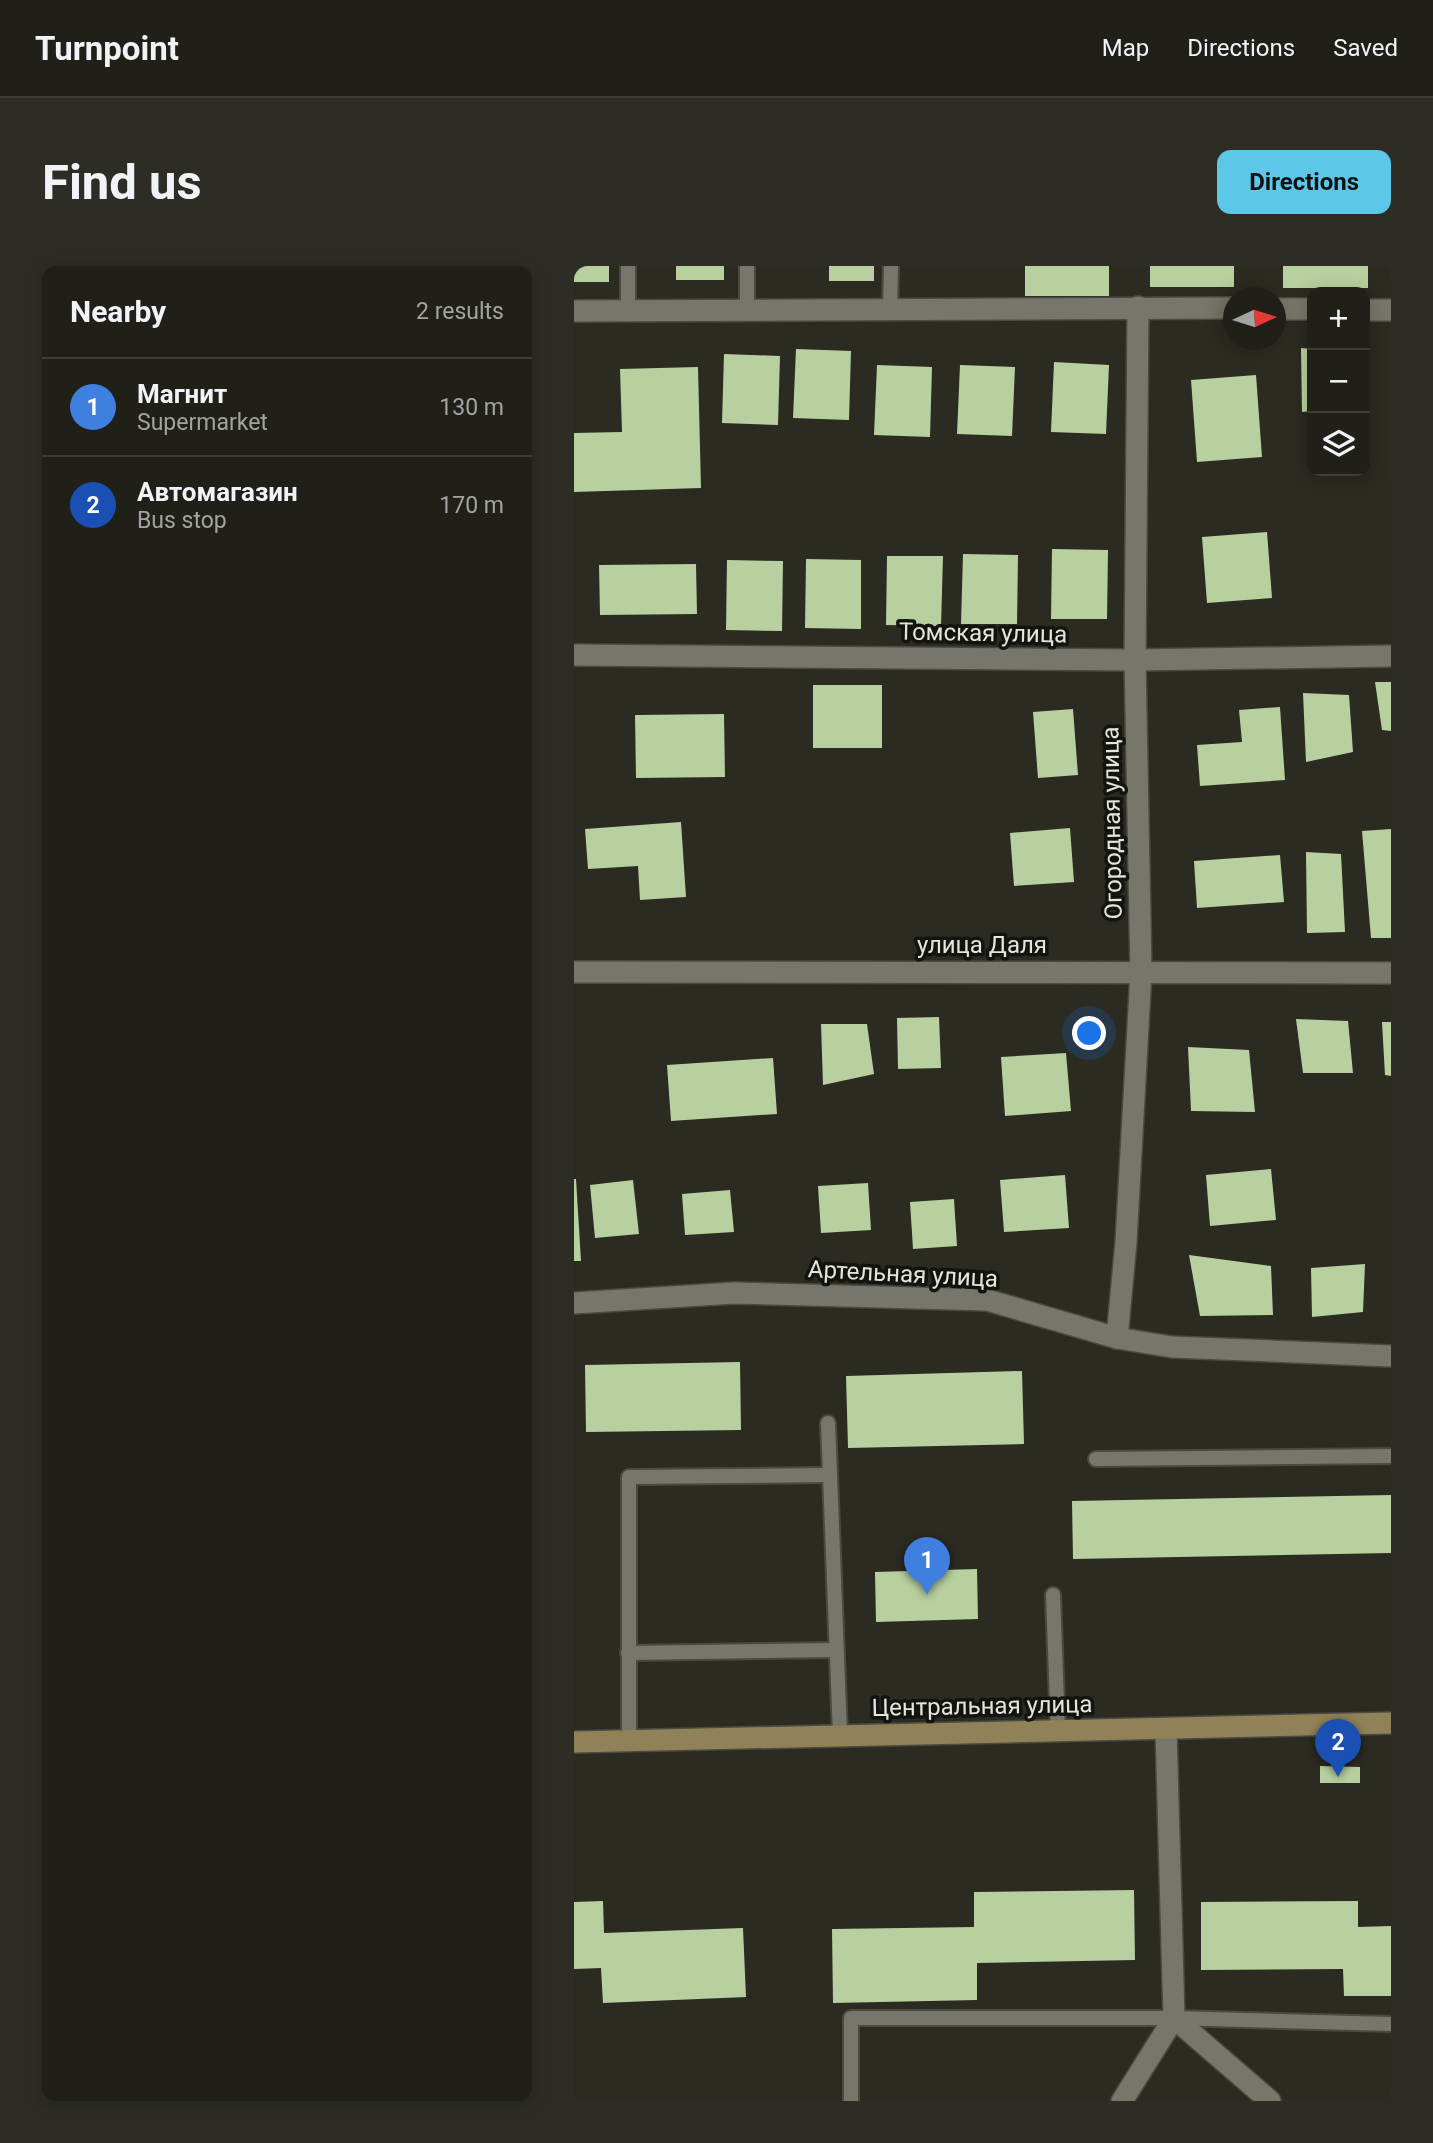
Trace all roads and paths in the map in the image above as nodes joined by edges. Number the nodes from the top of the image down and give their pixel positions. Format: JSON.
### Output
{"nodes":[{"id":1,"x":628,"y":266,"type":"edge"},
{"id":2,"x":747,"y":266,"type":"edge"},
{"id":3,"x":891,"y":266,"type":"edge"},
{"id":4,"x":1138,"y":307,"type":"junction"},
{"id":5,"x":1223,"y":308,"type":"edge"},
{"id":6,"x":747,"y":309,"type":"junction"},
{"id":7,"x":1286,"y":309,"type":"edge"},
{"id":8,"x":1307,"y":309,"type":"edge"},
{"id":9,"x":628,"y":310,"type":"junction"},
{"id":10,"x":890,"y":310,"type":"junction"},
{"id":11,"x":1370,"y":310,"type":"edge"},
{"id":12,"x":1391,"y":310,"type":"edge"},
{"id":13,"x":574,"y":311,"type":"edge"},
{"id":14,"x":574,"y":655,"type":"edge"},
{"id":15,"x":1391,"y":656,"type":"edge"},
{"id":16,"x":1135,"y":660,"type":"junction"},
{"id":17,"x":1141,"y":971,"type":"junction"},
{"id":18,"x":574,"y":972,"type":"edge"},
{"id":19,"x":1391,"y":973,"type":"edge"},
{"id":20,"x":574,"y":1303,"type":"edge"},
{"id":21,"x":1117,"y":1338,"type":"junction"},
{"id":22,"x":1391,"y":1356,"type":"edge"},
{"id":23,"x":828,"y":1423,"type":"dead end"},
{"id":24,"x":1391,"y":1456,"type":"edge"},
{"id":25,"x":1096,"y":1459,"type":"dead end"},
{"id":26,"x":829,"y":1475,"type":"junction"},
{"id":27,"x":1053,"y":1595,"type":"dead end"},
{"id":28,"x":836,"y":1650,"type":"junction"},
{"id":29,"x":628,"y":1653,"type":"junction"},
{"id":30,"x":1391,"y":1723,"type":"edge"},
{"id":31,"x":1166,"y":1729,"type":"junction"},
{"id":32,"x":1058,"y":1731,"type":"junction"},
{"id":33,"x":840,"y":1735,"type":"junction"},
{"id":34,"x":629,"y":1740,"type":"junction"},
{"id":35,"x":574,"y":1742,"type":"edge"},
{"id":36,"x":1174,"y":2018,"type":"junction"},
{"id":37,"x":1391,"y":2024,"type":"edge"},
{"id":38,"x":851,"y":2101,"type":"edge"},
{"id":39,"x":1122,"y":2101,"type":"edge"},
{"id":40,"x":1270,"y":2101,"type":"edge"}],
"edges":[{"from":1,"to":9,"type":"lane"},
{"from":2,"to":6,"type":"lane"},
{"from":3,"to":10,"type":"lane"},
{"from":4,"to":5,"type":"street"},
{"from":4,"to":10,"type":"street"},
{"from":4,"to":16,"type":"street","name":"Огородная улица"},
{"from":6,"to":9,"type":"street"},
{"from":6,"to":10,"type":"street"},
{"from":7,"to":8,"type":"street"},
{"from":9,"to":13,"type":"street"},
{"from":11,"to":12,"type":"street"},
{"from":14,"to":16,"type":"street","name":"Томская улица"},
{"from":15,"to":16,"type":"street","name":"Томская улица"},
{"from":16,"to":17,"type":"street","name":"Огородная улица"},
{"from":17,"to":18,"type":"street","name":"улица Даля"},
{"from":17,"to":19,"type":"street","name":"улица Даля"},
{"from":17,"to":21,"type":"street","name":"Огородная улица"},
{"from":20,"to":21,"type":"street","name":"Артельная улица"},
{"from":21,"to":22,"type":"street","name":"Артельная улица"},
{"from":23,"to":26,"type":"lane"},
{"from":24,"to":25,"type":"lane"},
{"from":26,"to":28,"type":"lane"},
{"from":26,"to":29,"type":"lane"},
{"from":27,"to":32,"type":"lane"},
{"from":28,"to":29,"type":"lane"},
{"from":28,"to":33,"type":"lane"},
{"from":29,"to":34,"type":"lane"},
{"from":30,"to":31,"type":"street","name":"Центральная улица"},
{"from":31,"to":32,"type":"street","name":"Центральная улица"},
{"from":31,"to":36,"type":"street"},
{"from":32,"to":33,"type":"street","name":"Центральная улица"},
{"from":33,"to":34,"type":"street","name":"Центральная улица"},
{"from":34,"to":35,"type":"street","name":"Центральная улица"},
{"from":36,"to":37,"type":"lane"},
{"from":36,"to":38,"type":"lane"},
{"from":36,"to":39,"type":"street"},
{"from":36,"to":40,"type":"street"}]}
